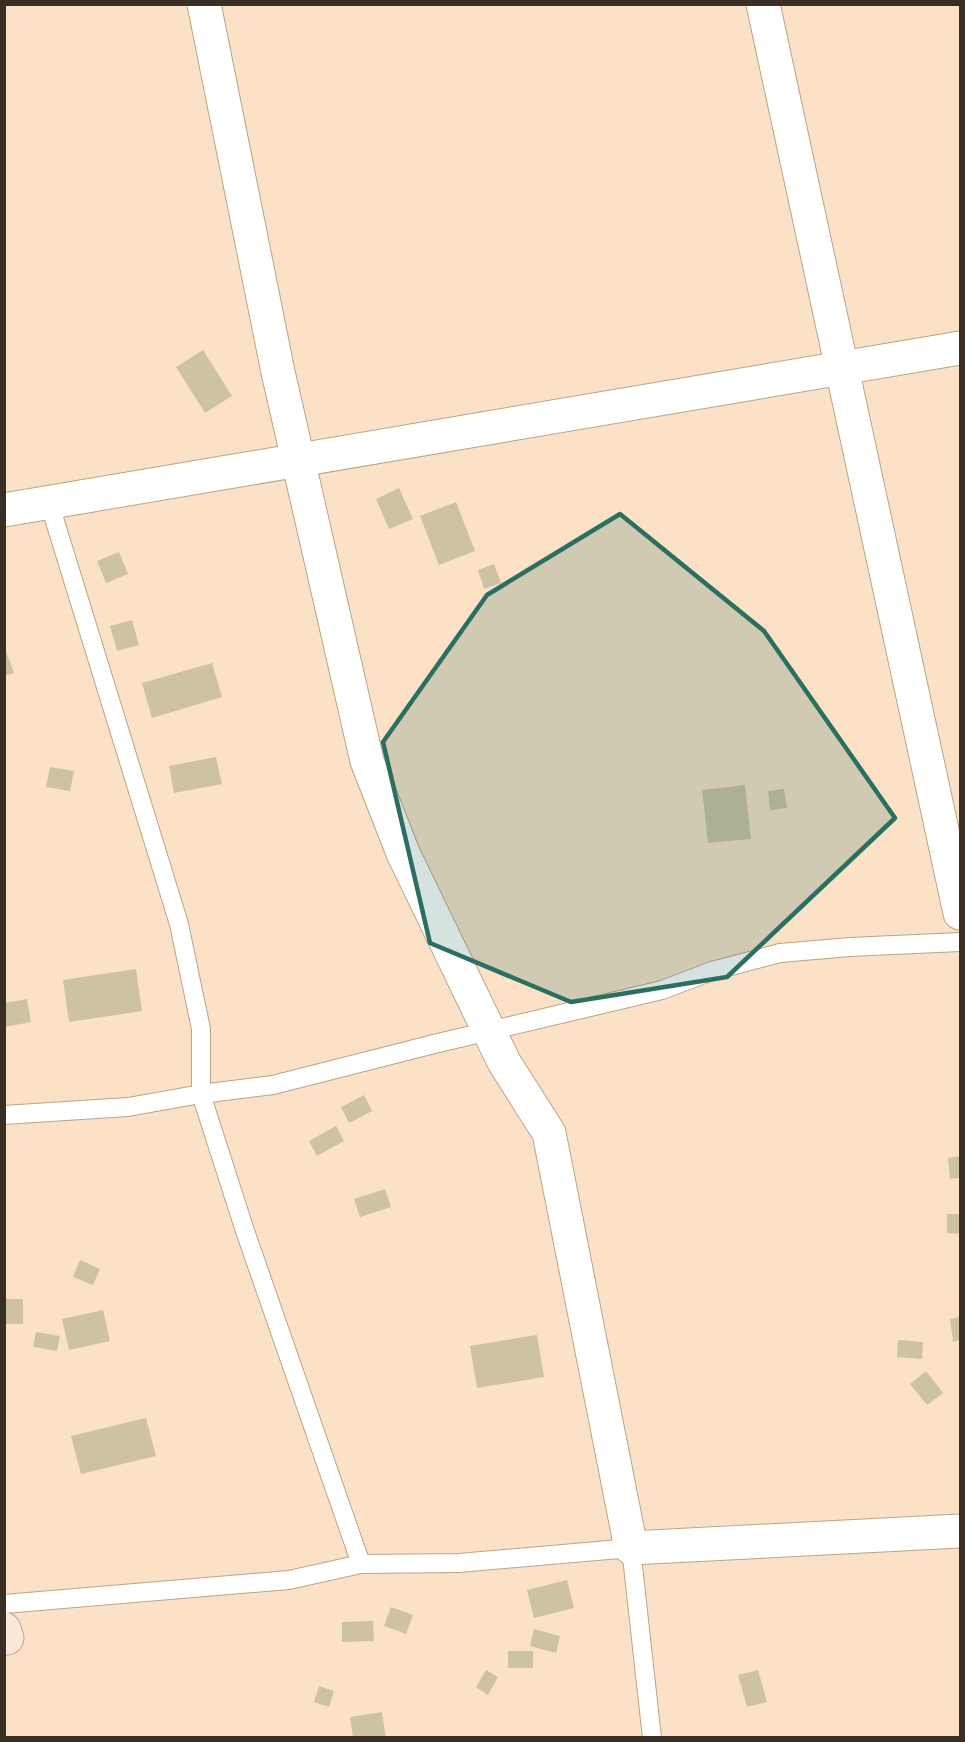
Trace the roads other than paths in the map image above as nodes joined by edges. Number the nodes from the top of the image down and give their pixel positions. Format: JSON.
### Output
{"nodes":[{"id":1,"x":204,"y":4,"type":"edge"},
{"id":2,"x":764,"y":4,"type":"edge"},
{"id":3,"x":960,"y":348,"type":"edge"},
{"id":4,"x":843,"y":368,"type":"junction"},
{"id":5,"x":298,"y":460,"type":"junction"},
{"id":6,"x":49,"y":502,"type":"junction"},
{"id":7,"x":4,"y":510,"type":"edge"},
{"id":8,"x":960,"y":913,"type":"edge"},
{"id":9,"x":960,"y":942,"type":"edge"},
{"id":10,"x":489,"y":1031,"type":"junction"},
{"id":11,"x":201,"y":1094,"type":"junction"},
{"id":12,"x":4,"y":1114,"type":"edge"},
{"id":13,"x":960,"y":1531,"type":"edge"},
{"id":14,"x":631,"y":1548,"type":"junction"},
{"id":15,"x":361,"y":1564,"type":"junction"},
{"id":16,"x":4,"y":1604,"type":"edge"},
{"id":17,"x":652,"y":1737,"type":"edge"}],
"edges":[{"from":1,"to":5,"type":"street"},
{"from":2,"to":4,"type":"street"},
{"from":3,"to":4,"type":"street"},
{"from":4,"to":5,"type":"street"},
{"from":4,"to":8,"type":"street"},
{"from":5,"to":6,"type":"street"},
{"from":5,"to":10,"type":"street"},
{"from":6,"to":7,"type":"street"},
{"from":6,"to":11,"type":"lane"},
{"from":9,"to":10,"type":"lane"},
{"from":10,"to":11,"type":"lane"},
{"from":10,"to":14,"type":"street"},
{"from":11,"to":12,"type":"lane"},
{"from":11,"to":15,"type":"lane"},
{"from":13,"to":14,"type":"street"},
{"from":14,"to":15,"type":"lane"},
{"from":14,"to":17,"type":"lane"},
{"from":15,"to":16,"type":"lane"}]}
